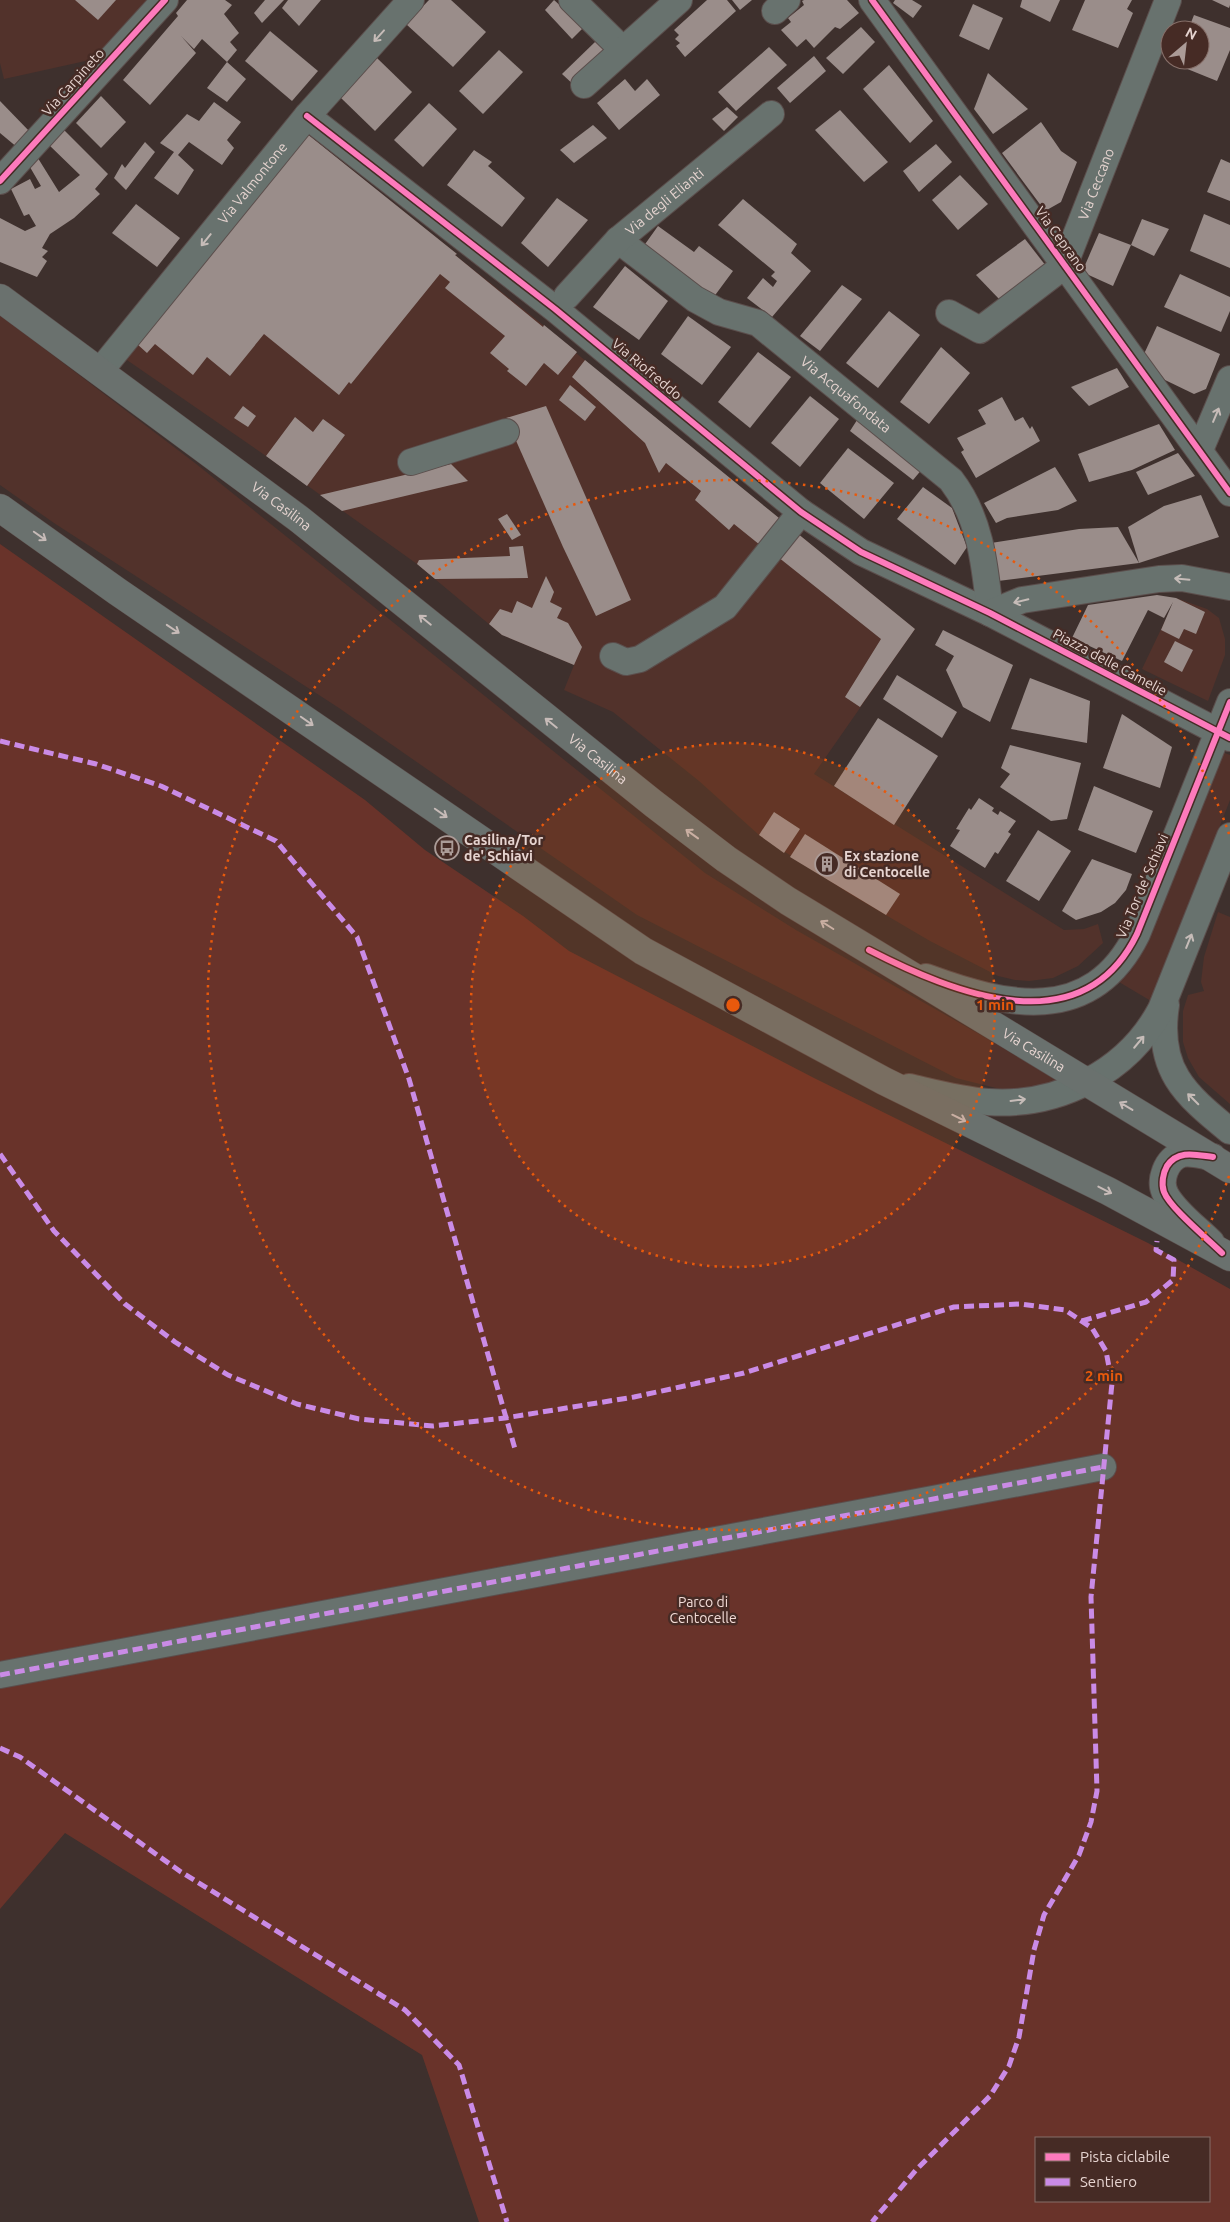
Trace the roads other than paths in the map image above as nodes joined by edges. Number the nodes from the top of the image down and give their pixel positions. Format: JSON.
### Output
{"nodes":[{"id":1,"x":165,"y":0,"type":"edge"},
{"id":2,"x":412,"y":0,"type":"edge"},
{"id":3,"x":572,"y":0,"type":"edge"},
{"id":4,"x":679,"y":0,"type":"edge"},
{"id":5,"x":872,"y":0,"type":"edge"},
{"id":6,"x":1168,"y":0,"type":"edge"},
{"id":7,"x":622,"y":49,"type":"junction"},
{"id":8,"x":584,"y":85,"type":"dead end"},
{"id":9,"x":771,"y":114,"type":"dead end"},
{"id":10,"x":307,"y":116,"type":"junction"},
{"id":11,"x":0,"y":181,"type":"edge"},
{"id":12,"x":618,"y":240,"type":"junction"},
{"id":13,"x":1064,"y":266,"type":"junction"},
{"id":14,"x":567,"y":296,"type":"dead end"},
{"id":15,"x":0,"y":298,"type":"edge"},
{"id":16,"x":949,"y":313,"type":"dead end"},
{"id":17,"x":100,"y":371,"type":"junction"},
{"id":18,"x":1230,"y":379,"type":"edge"},
{"id":19,"x":506,"y":432,"type":"dead end"},
{"id":20,"x":1200,"y":450,"type":"junction"},
{"id":21,"x":410,"y":462,"type":"dead end"},
{"id":22,"x":1230,"y":494,"type":"edge"},
{"id":23,"x":0,"y":508,"type":"edge"},
{"id":24,"x":801,"y":512,"type":"junction"},
{"id":25,"x":1230,"y":587,"type":"edge"},
{"id":26,"x":990,"y":613,"type":"junction"},
{"id":27,"x":613,"y":656,"type":"dead end"},
{"id":28,"x":1230,"y":702,"type":"edge"},
{"id":29,"x":1224,"y":735,"type":"edge"},
{"id":30,"x":1230,"y":836,"type":"edge"},
{"id":31,"x":869,"y":950,"type":"junction"},
{"id":32,"x":1171,"y":987,"type":"junction"},
{"id":33,"x":884,"y":1081,"type":"junction"},
{"id":34,"x":1087,"y":1083,"type":"junction"},
{"id":35,"x":1230,"y":1131,"type":"edge"},
{"id":36,"x":1221,"y":1163,"type":"edge"},
{"id":37,"x":1226,"y":1255,"type":"edge"},
{"id":38,"x":1103,"y":1467,"type":"dead end"},
{"id":39,"x":0,"y":1675,"type":"edge"}],
"edges":[{"from":1,"to":11,"type":"street","name":"Via Carpineto"},
{"from":2,"to":10,"type":"street","name":"Via Valmontone","one_way":true},
{"from":3,"to":7,"type":"street"},
{"from":4,"to":7,"type":"street"},
{"from":5,"to":13,"type":"street","name":"Via Ceprano"},
{"from":6,"to":13,"type":"street","name":"Via Ceccano"},
{"from":7,"to":8,"type":"street"},
{"from":9,"to":12,"type":"street","name":"Via degli Elianti"},
{"from":10,"to":17,"type":"street","name":"Via Valmontone","one_way":true},
{"from":10,"to":24,"type":"street","name":"Via Riofreddo"},
{"from":12,"to":14,"type":"street","name":"Via degli Elianti"},
{"from":12,"to":26,"type":"street","name":"Via Acquafondata"},
{"from":13,"to":16,"type":"street"},
{"from":13,"to":20,"type":"street","name":"Via Ceprano"},
{"from":15,"to":17,"type":"main road","name":"Via Casilina"},
{"from":31,"to":17,"type":"main road","name":"Via Casilina","one_way":true},
{"from":20,"to":18,"type":"street","one_way":true},
{"from":19,"to":21,"type":"street"},
{"from":20,"to":22,"type":"street","name":"Via Ceprano"},
{"from":23,"to":33,"type":"main road","one_way":true},
{"from":24,"to":26,"type":"street","name":"Via Riofreddo"},
{"from":24,"to":27,"type":"street"},
{"from":25,"to":26,"type":"street","one_way":true},
{"from":26,"to":29,"type":"street","name":"Piazza delle Camelie"},
{"from":28,"to":29,"type":"street"},
{"from":29,"to":31,"type":"street","name":"Via Tor de' Schiavi"},
{"from":32,"to":30,"type":"street","one_way":true},
{"from":31,"to":34,"type":"main road","name":"Via Casilina"},
{"from":34,"to":32,"type":"street","one_way":true},
{"from":35,"to":32,"type":"street","one_way":true},
{"from":33,"to":34,"type":"street","one_way":true},
{"from":33,"to":37,"type":"main road","one_way":true},
{"from":36,"to":34,"type":"main road","name":"Via Casilina","one_way":true},
{"from":36,"to":37,"type":"street"},
{"from":38,"to":39,"type":"street"}]}
